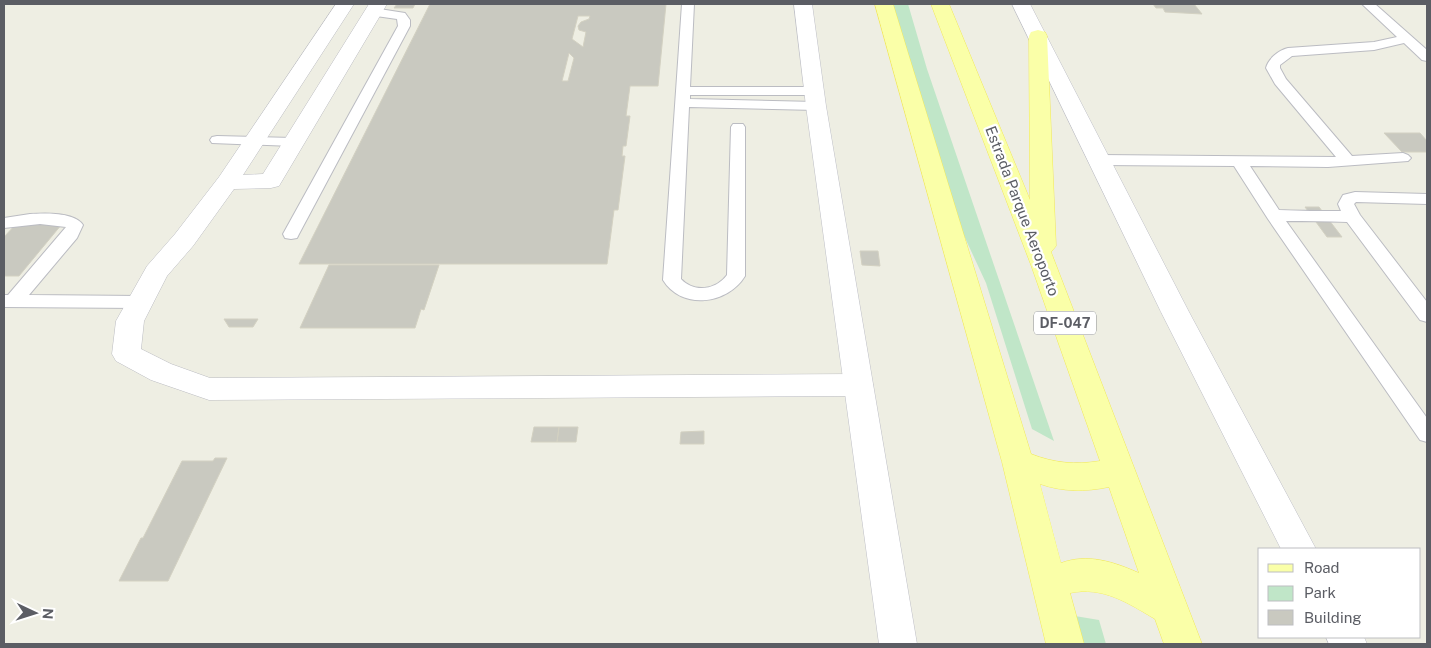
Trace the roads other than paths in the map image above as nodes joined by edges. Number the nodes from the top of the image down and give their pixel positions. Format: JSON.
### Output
{"nodes":[{"id":1,"x":345,"y":4,"type":"edge"},
{"id":2,"x":688,"y":4,"type":"edge"},
{"id":3,"x":803,"y":4,"type":"edge"},
{"id":4,"x":884,"y":4,"type":"edge"},
{"id":5,"x":940,"y":4,"type":"edge"},
{"id":6,"x":1021,"y":4,"type":"edge"},
{"id":7,"x":1368,"y":4,"type":"edge"},
{"id":8,"x":375,"y":8,"type":"edge"},
{"id":9,"x":1038,"y":36,"type":"junction"},
{"id":10,"x":1408,"y":39,"type":"junction"},
{"id":11,"x":1427,"y":57,"type":"edge"},
{"id":12,"x":293,"y":83,"type":"junction"},
{"id":13,"x":331,"y":84,"type":"junction"},
{"id":14,"x":682,"y":97,"type":"junction"},
{"id":15,"x":815,"y":99,"type":"junction"},
{"id":16,"x":738,"y":127,"type":"dead end"},
{"id":17,"x":217,"y":140,"type":"dead end"},
{"id":18,"x":254,"y":141,"type":"junction"},
{"id":19,"x":293,"y":142,"type":"junction"},
{"id":20,"x":1403,"y":158,"type":"dead end"},
{"id":21,"x":1100,"y":160,"type":"junction"},
{"id":22,"x":1239,"y":161,"type":"junction"},
{"id":23,"x":1348,"y":161,"type":"junction"},
{"id":24,"x":228,"y":182,"type":"junction"},
{"id":25,"x":1427,"y":199,"type":"edge"},
{"id":26,"x":1274,"y":215,"type":"junction"},
{"id":27,"x":1352,"y":217,"type":"junction"},
{"id":28,"x":4,"y":223,"type":"edge"},
{"id":29,"x":292,"y":234,"type":"dead end"},
{"id":30,"x":1044,"y":265,"type":"junction"},
{"id":31,"x":8,"y":301,"type":"edge"},
{"id":32,"x":140,"y":302,"type":"junction"},
{"id":33,"x":1427,"y":315,"type":"edge"},
{"id":34,"x":858,"y":385,"type":"junction"},
{"id":35,"x":1427,"y":434,"type":"edge"},
{"id":36,"x":1018,"y":462,"type":"junction"},
{"id":37,"x":1119,"y":471,"type":"junction"},
{"id":38,"x":1297,"y":548,"type":"edge"},
{"id":39,"x":1049,"y":585,"type":"junction"},
{"id":40,"x":1169,"y":607,"type":"junction"},
{"id":41,"x":898,"y":644,"type":"edge"},
{"id":42,"x":1065,"y":644,"type":"edge"},
{"id":43,"x":1183,"y":644,"type":"edge"}],
"edges":[{"from":1,"to":12,"type":"street"},
{"from":2,"to":14,"type":"lane"},
{"from":3,"to":15,"type":"street"},
{"from":4,"to":36,"type":"main road"},
{"from":5,"to":30,"type":"main road","name":"Estrada Parque Aeroporto","number":"DF-047"},
{"from":6,"to":9,"type":"street"},
{"from":7,"to":10,"type":"lane"},
{"from":8,"to":13,"type":"street"},
{"from":8,"to":29,"type":"lane"},
{"from":9,"to":21,"type":"street"},
{"from":9,"to":30,"type":"main road"},
{"from":10,"to":11,"type":"lane"},
{"from":10,"to":23,"type":"lane"},
{"from":12,"to":13,"type":"street"},
{"from":12,"to":18,"type":"street"},
{"from":13,"to":19,"type":"street"},
{"from":14,"to":15,"type":"lane"},
{"from":14,"to":16,"type":"lane"},
{"from":15,"to":34,"type":"street"},
{"from":17,"to":18,"type":"lane"},
{"from":18,"to":19,"type":"lane"},
{"from":18,"to":24,"type":"street"},
{"from":19,"to":24,"type":"street"},
{"from":20,"to":23,"type":"lane"},
{"from":21,"to":22,"type":"lane"},
{"from":21,"to":38,"type":"street"},
{"from":22,"to":23,"type":"lane"},
{"from":22,"to":26,"type":"lane"},
{"from":24,"to":32,"type":"street"},
{"from":25,"to":27,"type":"lane"},
{"from":26,"to":27,"type":"lane"},
{"from":26,"to":35,"type":"lane"},
{"from":27,"to":33,"type":"lane"},
{"from":28,"to":31,"type":"lane"},
{"from":30,"to":37,"type":"main road","name":"Estrada Parque Aeroporto","number":"DF-047"},
{"from":31,"to":32,"type":"lane"},
{"from":32,"to":34,"type":"street"},
{"from":34,"to":41,"type":"street"},
{"from":36,"to":37,"type":"main road"},
{"from":36,"to":39,"type":"main road"},
{"from":37,"to":40,"type":"main road","name":"Estrada Parque Aeroporto","number":"DF-047"},
{"from":39,"to":40,"type":"main road"},
{"from":39,"to":42,"type":"main road"},
{"from":40,"to":43,"type":"main road","name":"Estrada Parque Aeroporto","number":"DF-047"}]}
